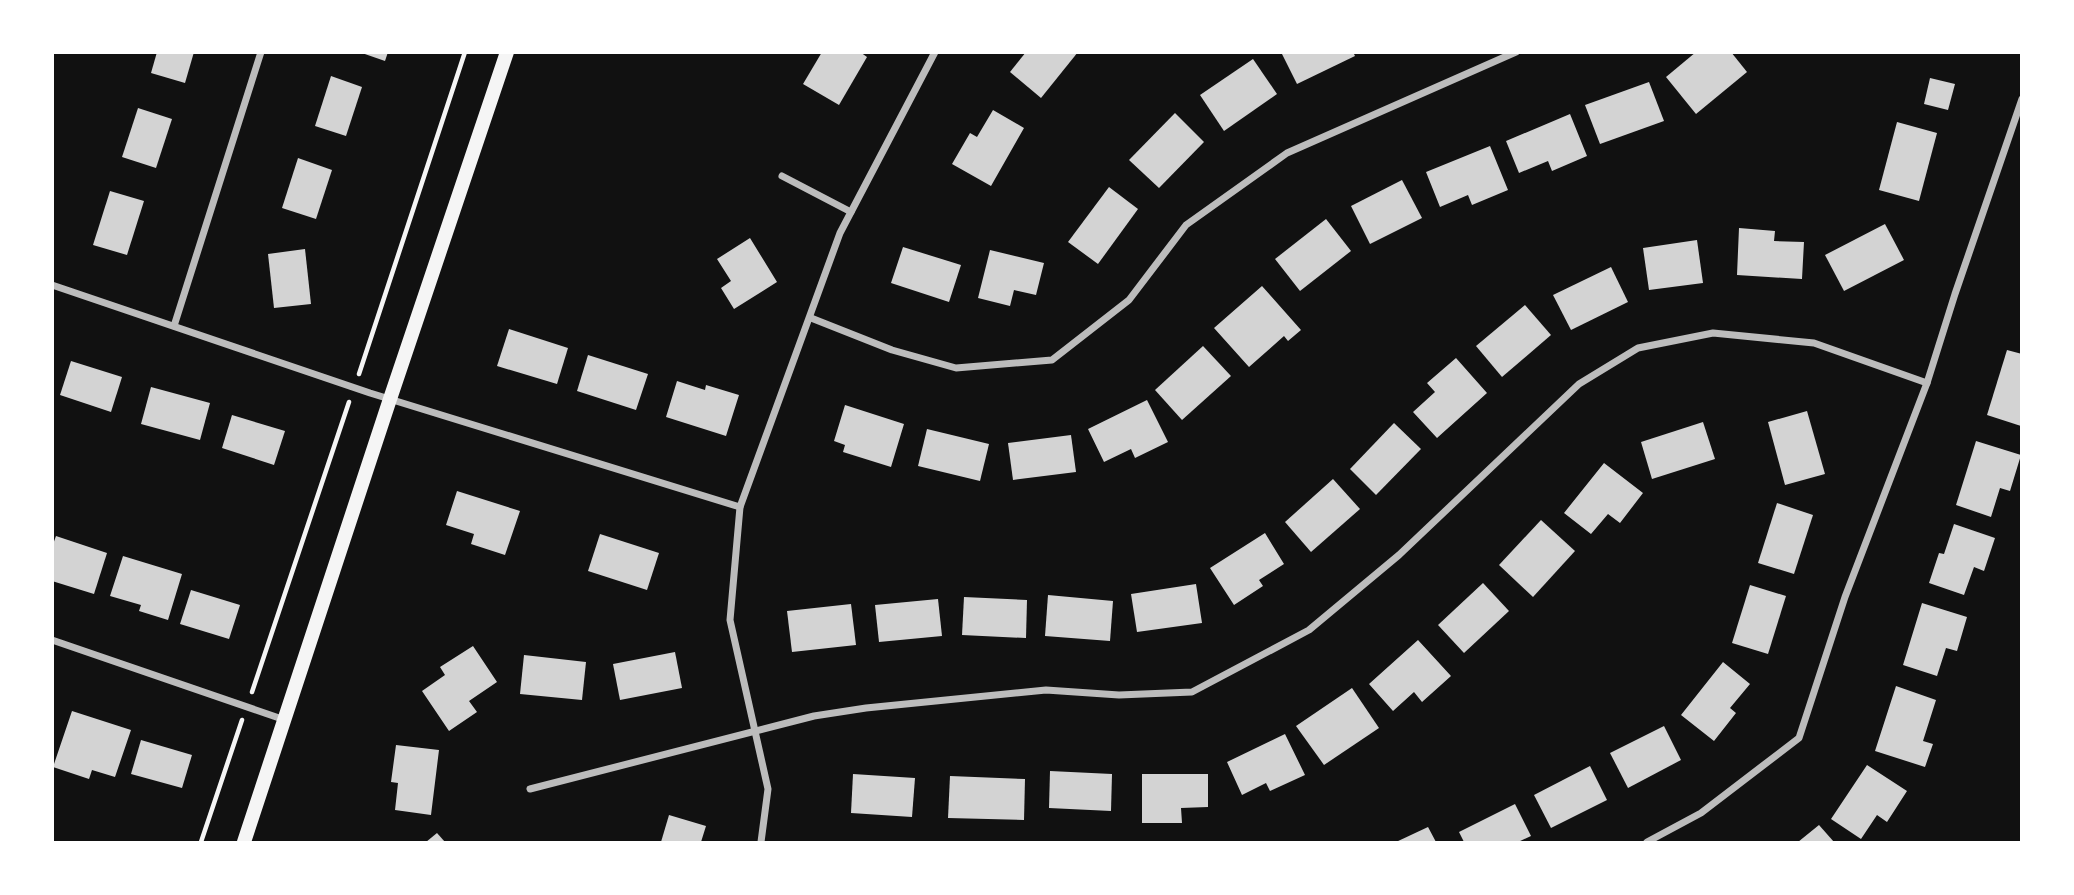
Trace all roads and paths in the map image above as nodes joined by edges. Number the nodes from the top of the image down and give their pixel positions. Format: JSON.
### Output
{"nodes":[{"id":1,"x":261,"y":52,"type":"edge"},
{"id":2,"x":466,"y":52,"type":"edge"},
{"id":3,"x":507,"y":52,"type":"edge"},
{"id":4,"x":934,"y":52,"type":"edge"},
{"id":5,"x":1516,"y":52,"type":"edge"},
{"id":6,"x":2021,"y":99,"type":"edge"},
{"id":7,"x":782,"y":176,"type":"dead end"},
{"id":8,"x":851,"y":212,"type":"junction"},
{"id":9,"x":52,"y":285,"type":"edge"},
{"id":10,"x":811,"y":318,"type":"junction"},
{"id":11,"x":174,"y":326,"type":"junction"},
{"id":12,"x":364,"y":361,"type":"dead end"},
{"id":13,"x":1927,"y":383,"type":"junction"},
{"id":14,"x":390,"y":399,"type":"junction"},
{"id":15,"x":344,"y":418,"type":"dead end"},
{"id":16,"x":740,"y":507,"type":"junction"},
{"id":17,"x":52,"y":640,"type":"edge"},
{"id":18,"x":256,"y":682,"type":"dead end"},
{"id":19,"x":285,"y":720,"type":"junction"},
{"id":20,"x":755,"y":732,"type":"junction"},
{"id":21,"x":234,"y":745,"type":"dead end"},
{"id":22,"x":530,"y":789,"type":"dead end"},
{"id":23,"x":201,"y":842,"type":"edge"},
{"id":24,"x":244,"y":842,"type":"edge"},
{"id":25,"x":761,"y":842,"type":"edge"},
{"id":26,"x":1647,"y":842,"type":"edge"}],
"edges":[{"from":1,"to":11,"type":"street"},
{"from":2,"to":12,"type":"path"},
{"from":3,"to":14,"type":"main road"},
{"from":4,"to":8,"type":"street"},
{"from":5,"to":10,"type":"street"},
{"from":6,"to":13,"type":"street"},
{"from":7,"to":8,"type":"street"},
{"from":8,"to":10,"type":"street"},
{"from":9,"to":11,"type":"street"},
{"from":10,"to":16,"type":"street"},
{"from":11,"to":14,"type":"street"},
{"from":13,"to":20,"type":"street"},
{"from":13,"to":26,"type":"street"},
{"from":14,"to":16,"type":"street"},
{"from":14,"to":19,"type":"main road"},
{"from":15,"to":18,"type":"path"},
{"from":16,"to":20,"type":"street"},
{"from":17,"to":19,"type":"street"},
{"from":19,"to":24,"type":"main road"},
{"from":20,"to":22,"type":"street"},
{"from":20,"to":25,"type":"street"},
{"from":21,"to":23,"type":"path"}]}
